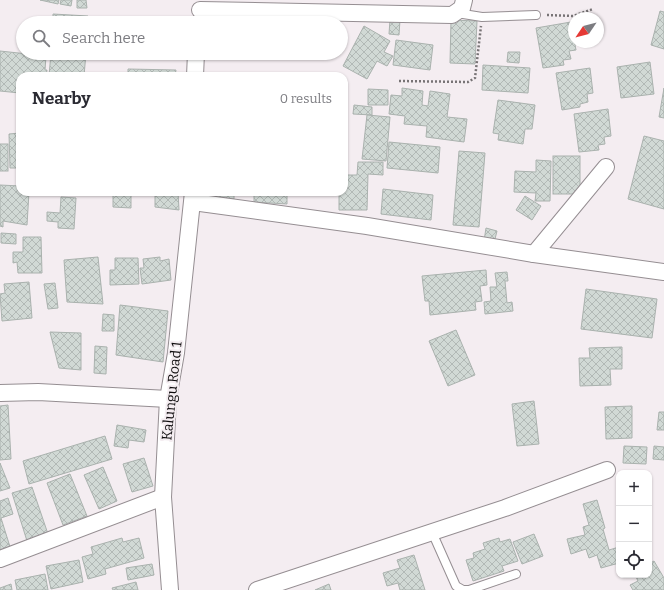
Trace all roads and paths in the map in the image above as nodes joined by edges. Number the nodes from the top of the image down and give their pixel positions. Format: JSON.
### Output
{"nodes":[{"id":1,"x":460,"y":6,"type":"edge"},
{"id":2,"x":593,"y":8,"type":"dead end"},
{"id":3,"x":200,"y":11,"type":"edge"},
{"id":4,"x":536,"y":15,"type":"joint"},
{"id":5,"x":482,"y":17,"type":"junction"},
{"id":6,"x":196,"y":60,"type":"edge"},
{"id":7,"x":195,"y":72,"type":"edge"},
{"id":8,"x":399,"y":81,"type":"dead end"},
{"id":9,"x":606,"y":167,"type":"dead end"},
{"id":10,"x":193,"y":197,"type":"edge"},
{"id":11,"x":534,"y":254,"type":"junction"},
{"id":12,"x":664,"y":272,"type":"edge"},
{"id":13,"x":0,"y":393,"type":"edge"},
{"id":14,"x":168,"y":399,"type":"junction"},
{"id":15,"x":606,"y":470,"type":"dead end"},
{"id":16,"x":163,"y":497,"type":"junction"},
{"id":17,"x":432,"y":532,"type":"junction"},
{"id":18,"x":0,"y":559,"type":"edge"},
{"id":19,"x":516,"y":574,"type":"dead end"},
{"id":20,"x":170,"y":590,"type":"edge"},
{"id":21,"x":257,"y":590,"type":"edge"}],
"edges":[{"from":1,"to":3,"type":"street"},
{"from":1,"to":5,"type":"lane"},
{"from":2,"to":4,"type":"path"},
{"from":4,"to":5,"type":"lane"},
{"from":5,"to":8,"type":"path"},
{"from":6,"to":7,"type":"street"},
{"from":9,"to":11,"type":"street"},
{"from":10,"to":11,"type":"street"},
{"from":10,"to":14,"type":"street","name":"Kalungu Road 1"},
{"from":11,"to":12,"type":"street"},
{"from":13,"to":14,"type":"street"},
{"from":14,"to":16,"type":"street","name":"Kalungu Road 1"},
{"from":15,"to":17,"type":"street"},
{"from":16,"to":18,"type":"street"},
{"from":16,"to":20,"type":"street","name":"Kalungu Road 1"},
{"from":17,"to":19,"type":"lane"},
{"from":17,"to":21,"type":"street"}]}
